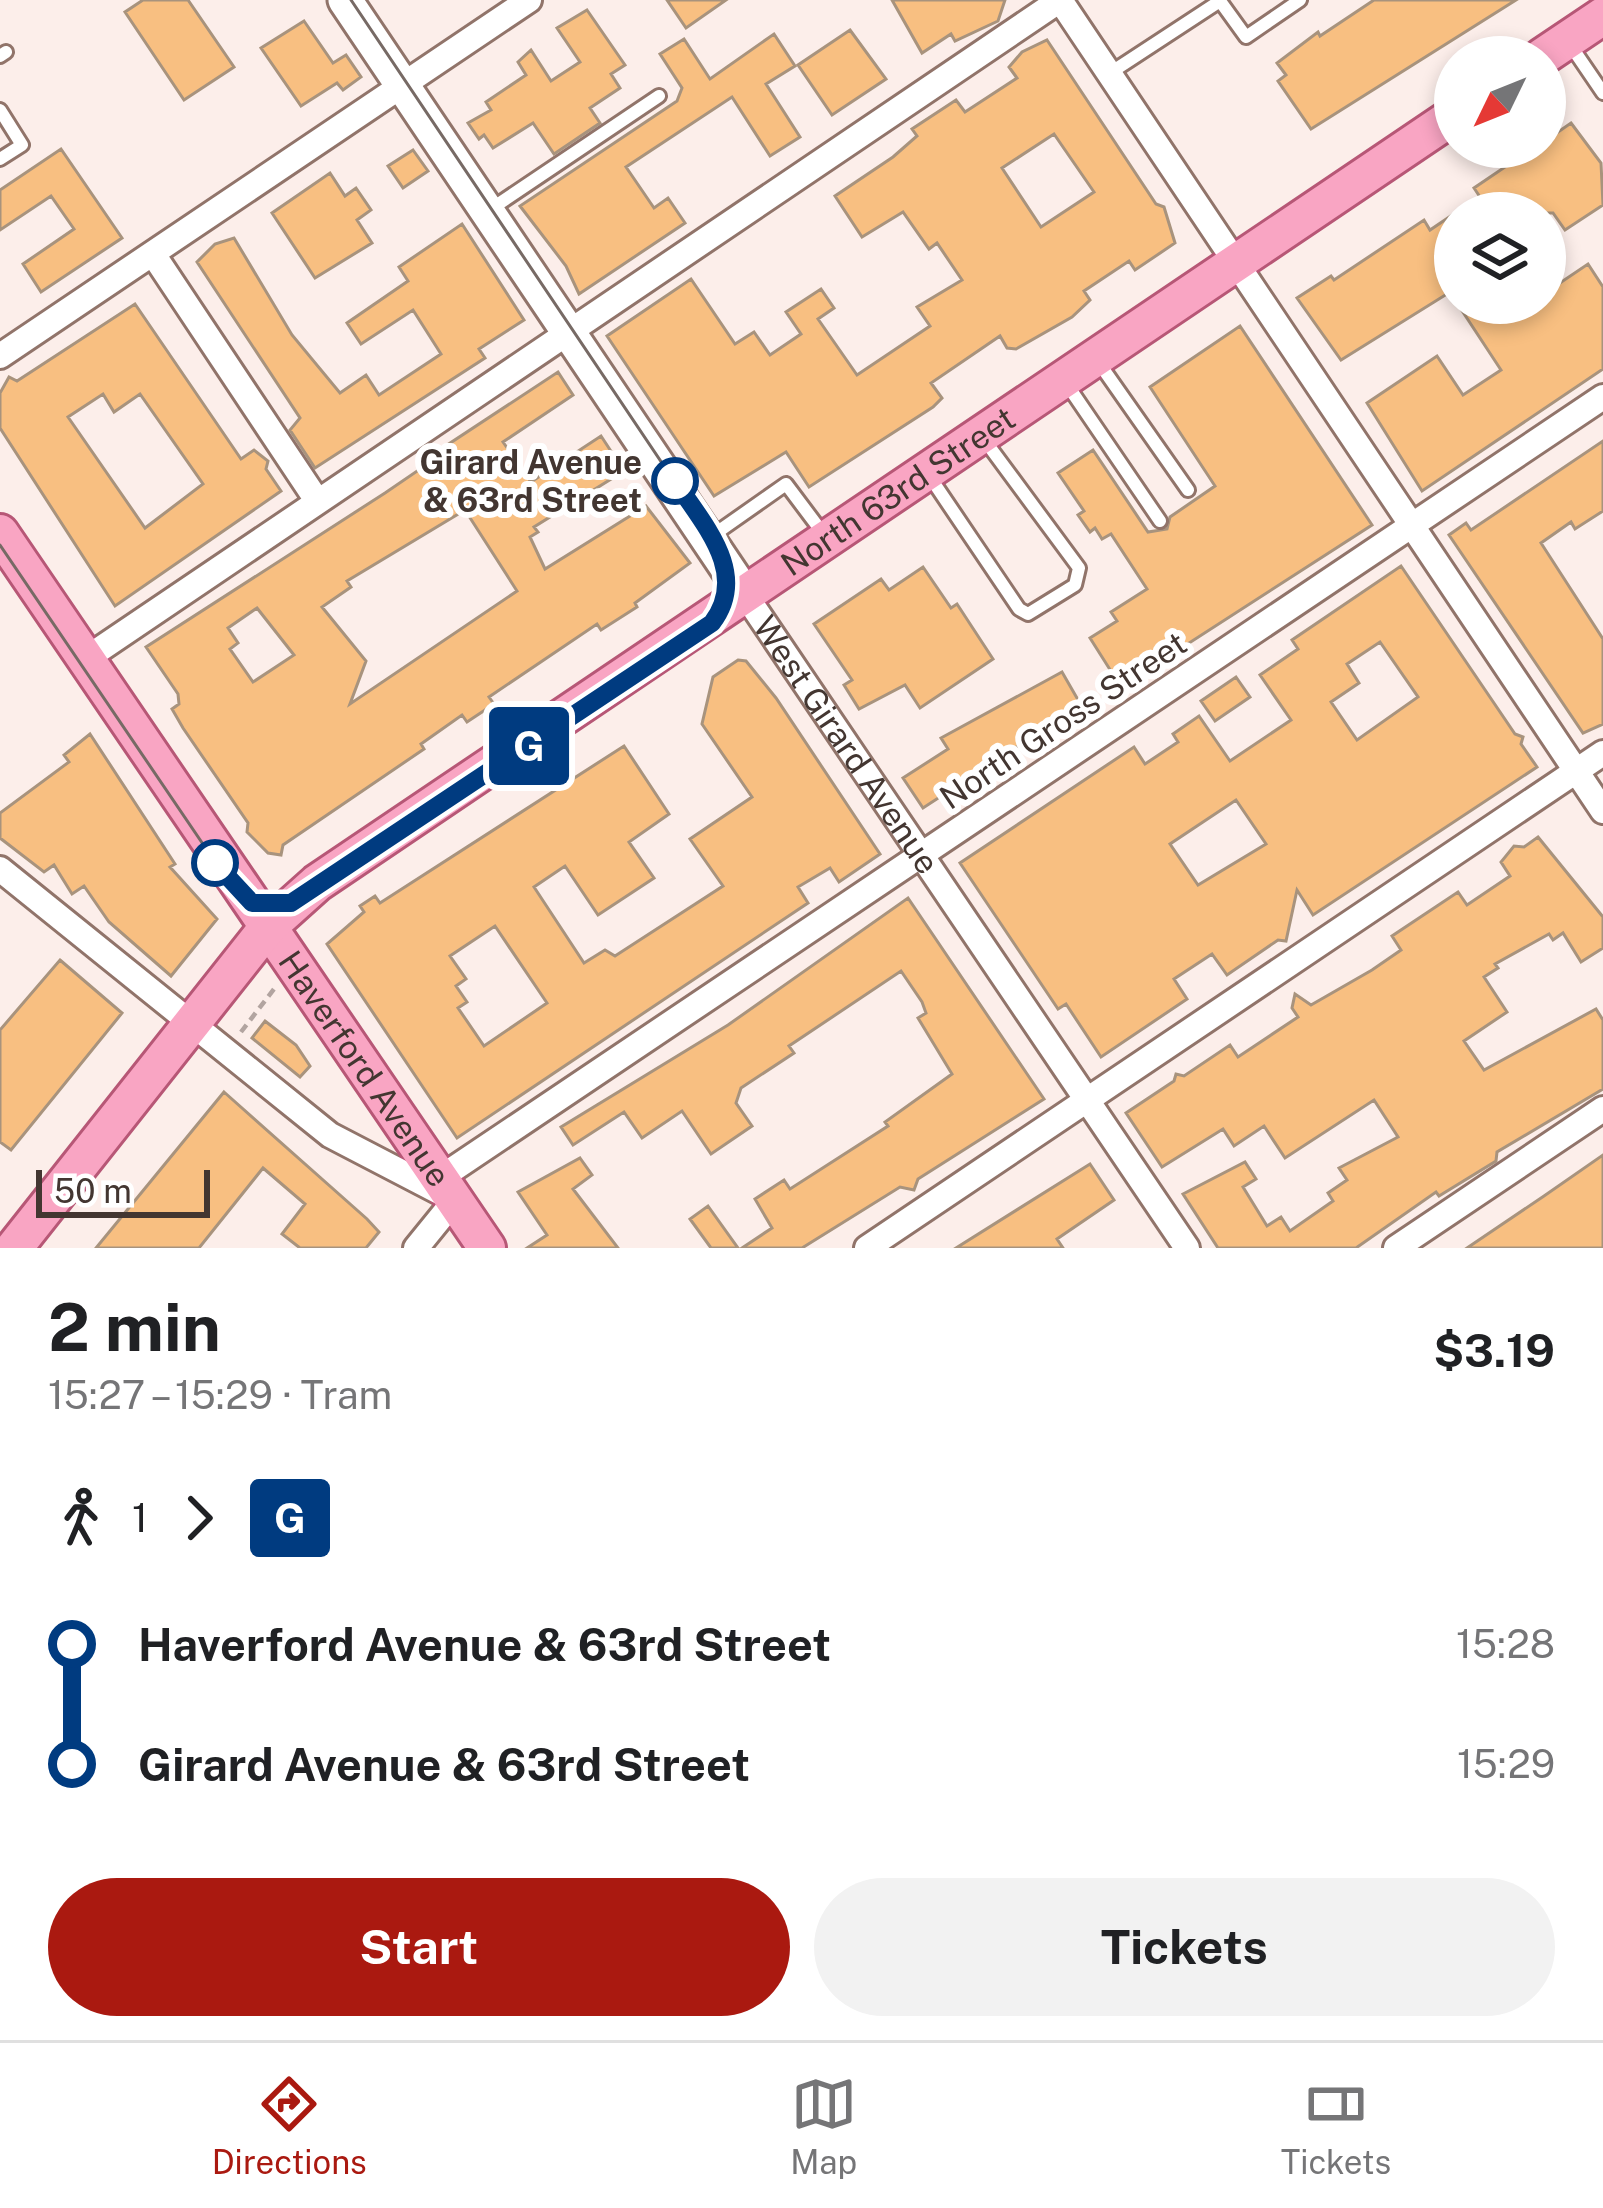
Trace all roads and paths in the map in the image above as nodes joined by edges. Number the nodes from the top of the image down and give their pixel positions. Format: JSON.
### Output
{"nodes":[{"id":1,"x":345,"y":0,"type":"edge"},
{"id":2,"x":529,"y":0,"type":"edge"},
{"id":3,"x":1060,"y":0,"type":"edge"},
{"id":4,"x":1300,"y":0,"type":"edge"},
{"id":5,"x":1603,"y":16,"type":"edge"},
{"id":6,"x":1566,"y":41,"type":"edge"},
{"id":7,"x":1566,"y":60,"type":"edge"},
{"id":8,"x":1109,"y":74,"type":"junction"},
{"id":9,"x":402,"y":86,"type":"junction"},
{"id":10,"x":1603,"y":93,"type":"edge"},
{"id":11,"x":659,"y":96,"type":"dead end"},
{"id":12,"x":0,"y":110,"type":"edge"},
{"id":13,"x":1434,"y":129,"type":"edge"},
{"id":14,"x":0,"y":159,"type":"edge"},
{"id":15,"x":487,"y":212,"type":"junction"},
{"id":16,"x":152,"y":254,"type":"junction"},
{"id":17,"x":1236,"y":262,"type":"junction"},
{"id":18,"x":568,"y":334,"type":"junction"},
{"id":19,"x":0,"y":356,"type":"edge"},
{"id":20,"x":1095,"y":357,"type":"junction"},
{"id":21,"x":1063,"y":379,"type":"junction"},
{"id":22,"x":1603,"y":397,"type":"edge"},
{"id":23,"x":980,"y":435,"type":"junction"},
{"id":24,"x":926,"y":471,"type":"junction"},
{"id":25,"x":1188,"y":490,"type":"dead end"},
{"id":26,"x":316,"y":499,"type":"junction"},
{"id":27,"x":1160,"y":521,"type":"dead end"},
{"id":28,"x":1412,"y":525,"type":"junction"},
{"id":29,"x":0,"y":533,"type":"edge"},
{"id":30,"x":826,"y":538,"type":"junction"},
{"id":31,"x":708,"y":539,"type":"junction"},
{"id":32,"x":744,"y":593,"type":"junction"},
{"id":33,"x":84,"y":660,"type":"junction"},
{"id":34,"x":1603,"y":753,"type":"edge"},
{"id":35,"x":1576,"y":771,"type":"junction"},
{"id":36,"x":1603,"y":811,"type":"edge"},
{"id":37,"x":922,"y":854,"type":"junction"},
{"id":38,"x":0,"y":869,"type":"edge"},
{"id":39,"x":268,"y":927,"type":"junction"},
{"id":40,"x":278,"y":984,"type":"dead end"},
{"id":41,"x":263,"y":987,"type":"dead end"},
{"id":42,"x":269,"y":995,"type":"junction"},
{"id":43,"x":193,"y":1026,"type":"junction"},
{"id":44,"x":236,"y":1040,"type":"dead end"},
{"id":45,"x":1087,"y":1099,"type":"junction"},
{"id":46,"x":1603,"y":1108,"type":"edge"},
{"id":47,"x":448,"y":1189,"type":"junction"},
{"id":48,"x":14,"y":1248,"type":"edge"},
{"id":49,"x":416,"y":1248,"type":"edge"},
{"id":50,"x":488,"y":1248,"type":"edge"},
{"id":51,"x":867,"y":1248,"type":"edge"},
{"id":52,"x":1187,"y":1248,"type":"edge"},
{"id":53,"x":1396,"y":1248,"type":"edge"}],
"edges":[{"from":1,"to":9,"type":"street","name":"West Girard Avenue"},
{"from":2,"to":9,"type":"street"},
{"from":3,"to":8,"type":"street"},
{"from":3,"to":18,"type":"street"},
{"from":4,"to":8,"type":"lane"},
{"from":5,"to":6,"type":"main road"},
{"from":7,"to":10,"type":"lane"},
{"from":8,"to":17,"type":"street"},
{"from":9,"to":15,"type":"street","name":"West Girard Avenue"},
{"from":9,"to":16,"type":"street"},
{"from":11,"to":15,"type":"lane"},
{"from":12,"to":14,"type":"lane"},
{"from":13,"to":17,"type":"main road","name":"North 63rd Street"},
{"from":15,"to":18,"type":"street","name":"West Girard Avenue"},
{"from":16,"to":19,"type":"street"},
{"from":16,"to":26,"type":"street"},
{"from":17,"to":20,"type":"main road","name":"North 63rd Street"},
{"from":17,"to":28,"type":"street"},
{"from":18,"to":26,"type":"street"},
{"from":18,"to":31,"type":"street","name":"West Girard Avenue"},
{"from":20,"to":21,"type":"main road","name":"North 63rd Street"},
{"from":20,"to":25,"type":"lane"},
{"from":21,"to":23,"type":"main road","name":"North 63rd Street"},
{"from":21,"to":27,"type":"lane"},
{"from":22,"to":28,"type":"street","name":"North Gross Street"},
{"from":23,"to":24,"type":"main road","name":"North 63rd Street"},
{"from":23,"to":24,"type":"lane"},
{"from":24,"to":30,"type":"main road","name":"North 63rd Street"},
{"from":26,"to":33,"type":"street"},
{"from":28,"to":35,"type":"street"},
{"from":28,"to":37,"type":"street","name":"North Gross Street"},
{"from":29,"to":33,"type":"main road","name":"Haverford Avenue"},
{"from":30,"to":31,"type":"lane"},
{"from":30,"to":32,"type":"main road","name":"North 63rd Street"},
{"from":31,"to":32,"type":"street","name":"West Girard Avenue"},
{"from":32,"to":37,"type":"street","name":"West Girard Avenue"},
{"from":32,"to":39,"type":"main road","name":"North 63rd Street"},
{"from":33,"to":39,"type":"main road","name":"Haverford Avenue"},
{"from":34,"to":35,"type":"street"},
{"from":35,"to":36,"type":"street"},
{"from":35,"to":45,"type":"street"},
{"from":37,"to":45,"type":"street","name":"West Girard Avenue"},
{"from":37,"to":47,"type":"street","name":"North Gross Street"},
{"from":38,"to":43,"type":"street"},
{"from":39,"to":43,"type":"main road","name":"North 63rd Street"},
{"from":39,"to":47,"type":"main road","name":"Haverford Avenue"},
{"from":40,"to":42,"type":"path"},
{"from":41,"to":42,"type":"path"},
{"from":42,"to":44,"type":"path"},
{"from":43,"to":47,"type":"street"},
{"from":43,"to":48,"type":"main road","name":"North 63rd Street"},
{"from":45,"to":51,"type":"street"},
{"from":45,"to":52,"type":"street","name":"West Girard Avenue"},
{"from":46,"to":53,"type":"street"},
{"from":47,"to":49,"type":"street","name":"North Gross Street"},
{"from":47,"to":50,"type":"main road","name":"Haverford Avenue"}]}
